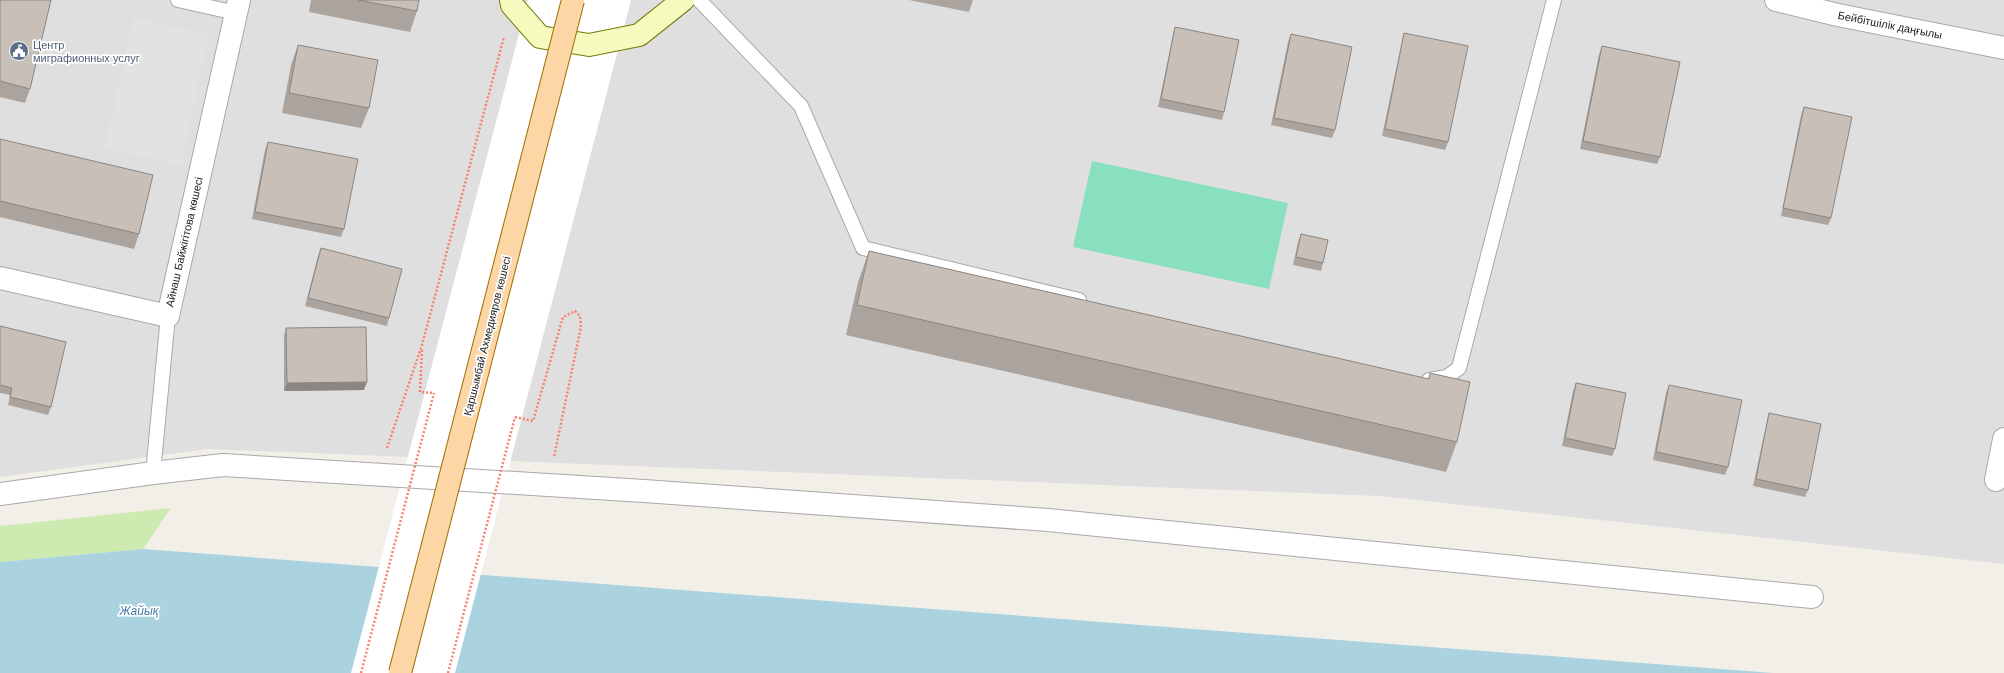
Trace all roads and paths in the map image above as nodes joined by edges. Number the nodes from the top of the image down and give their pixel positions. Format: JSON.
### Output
{"nodes":[{"id":1,"x":178,"y":0,"type":"edge"},
{"id":2,"x":573,"y":0,"type":"edge"},
{"id":3,"x":683,"y":0,"type":"edge"},
{"id":4,"x":699,"y":0,"type":"edge"},
{"id":5,"x":1554,"y":0,"type":"edge"},
{"id":6,"x":1776,"y":0,"type":"edge"},
{"id":7,"x":512,"y":2,"type":"edge"},
{"id":8,"x":237,"y":6,"type":"edge"},
{"id":9,"x":1840,"y":8,"type":"edge"},
{"id":10,"x":2004,"y":48,"type":"edge"},
{"id":11,"x":0,"y":278,"type":"edge"},
{"id":12,"x":1094,"y":303,"type":"edge"},
{"id":13,"x":168,"y":316,"type":"junction"},
{"id":14,"x":422,"y":345,"type":"junction"},
{"id":15,"x":1418,"y":381,"type":"edge"},
{"id":16,"x":2004,"y":438,"type":"edge"},
{"id":17,"x":153,"y":473,"type":"junction"},
{"id":18,"x":378,"y":475,"type":"junction"},
{"id":19,"x":1996,"y":480,"type":"dead end"},
{"id":20,"x":548,"y":485,"type":"junction"},
{"id":21,"x":0,"y":494,"type":"edge"},
{"id":22,"x":1812,"y":597,"type":"dead end"},
{"id":23,"x":361,"y":673,"type":"edge"},
{"id":24,"x":400,"y":673,"type":"edge"},
{"id":25,"x":448,"y":673,"type":"edge"}],
"edges":[{"from":1,"to":8,"type":"lane"},
{"from":2,"to":24,"type":"main road","name":"Қаршымбай Ахмедияров көшесі","bridge":true},
{"from":3,"to":7,"type":"street"},
{"from":4,"to":12,"type":"lane"},
{"from":5,"to":15,"type":"lane"},
{"from":6,"to":9,"type":"street","name":"Бейбітшілік даңғылы"},
{"from":7,"to":14,"type":"path"},
{"from":8,"to":13,"type":"street","name":"Айнаш Байжігітова көшесі"},
{"from":9,"to":10,"type":"street","name":"Бейбітшілік даңғылы"},
{"from":11,"to":13,"type":"street","name":"Айнаш Байжігітова көшесі"},
{"from":13,"to":17,"type":"lane"},
{"from":14,"to":18,"type":"path"},
{"from":14,"to":23,"type":"path","bridge":true},
{"from":16,"to":19,"type":"street"},
{"from":17,"to":18,"type":"street"},
{"from":17,"to":21,"type":"street"},
{"from":18,"to":20,"type":"street"},
{"from":20,"to":22,"type":"street"},
{"from":20,"to":25,"type":"path","bridge":true}]}
